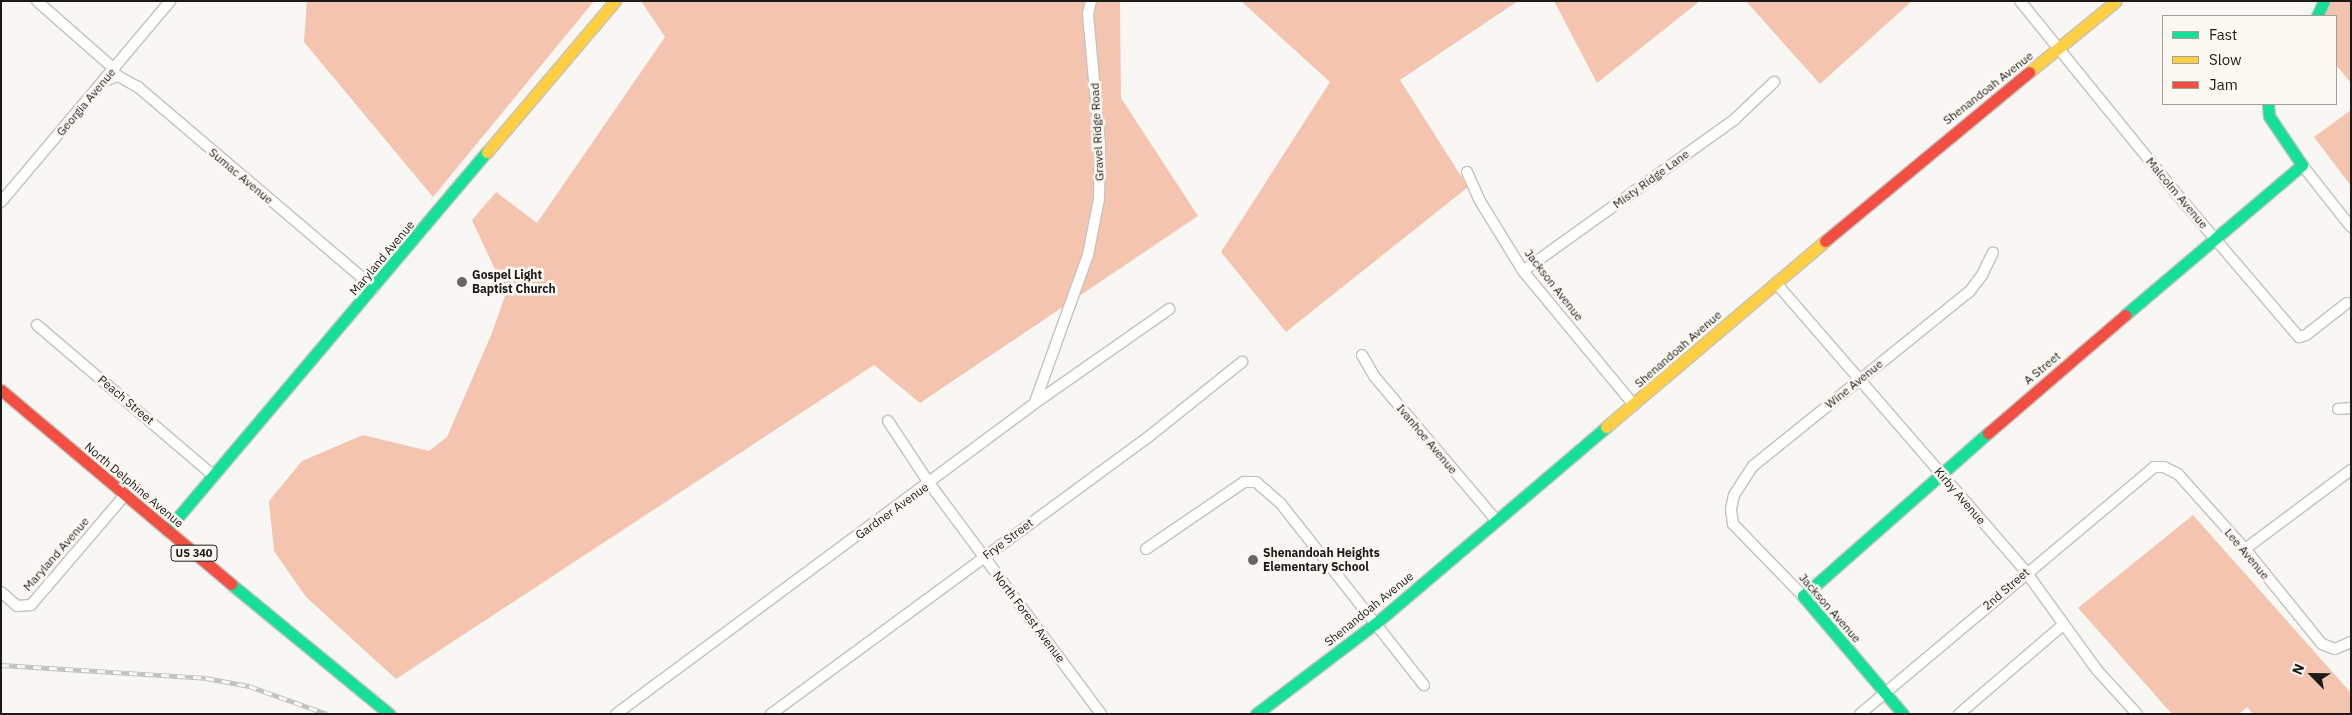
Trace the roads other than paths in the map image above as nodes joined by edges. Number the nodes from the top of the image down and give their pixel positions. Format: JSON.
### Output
{"nodes":[{"id":1,"x":37,"y":1,"type":"edge"},
{"id":2,"x":170,"y":1,"type":"edge"},
{"id":3,"x":615,"y":1,"type":"edge"},
{"id":4,"x":1091,"y":1,"type":"edge"},
{"id":5,"x":2020,"y":1,"type":"edge"},
{"id":6,"x":2116,"y":1,"type":"edge"},
{"id":7,"x":2324,"y":1,"type":"edge"},
{"id":8,"x":2317,"y":15,"type":"edge"},
{"id":9,"x":2059,"y":49,"type":"junction"},
{"id":10,"x":114,"y":69,"type":"junction"},
{"id":11,"x":104,"y":81,"type":"junction"},
{"id":12,"x":1774,"y":82,"type":"dead end"},
{"id":13,"x":2268,"y":105,"type":"edge"},
{"id":14,"x":2302,"y":166,"type":"junction"},
{"id":15,"x":1467,"y":172,"type":"dead end"},
{"id":16,"x":1,"y":202,"type":"edge"},
{"id":17,"x":2351,"y":227,"type":"edge"},
{"id":18,"x":2216,"y":239,"type":"junction"},
{"id":19,"x":1993,"y":252,"type":"dead end"},
{"id":20,"x":1523,"y":271,"type":"junction"},
{"id":21,"x":1776,"y":283,"type":"junction"},
{"id":22,"x":374,"y":288,"type":"junction"},
{"id":23,"x":2347,"y":303,"type":"dead end"},
{"id":24,"x":1169,"y":309,"type":"dead end"},
{"id":25,"x":37,"y":325,"type":"dead end"},
{"id":26,"x":1362,"y":354,"type":"dead end"},
{"id":27,"x":1242,"y":362,"type":"dead end"},
{"id":28,"x":1860,"y":380,"type":"junction"},
{"id":29,"x":1,"y":390,"type":"edge"},
{"id":30,"x":1035,"y":403,"type":"junction"},
{"id":31,"x":1634,"y":405,"type":"junction"},
{"id":32,"x":2351,"y":408,"type":"edge"},
{"id":33,"x":2338,"y":409,"type":"dead end"},
{"id":34,"x":888,"y":421,"type":"dead end"},
{"id":35,"x":2154,"y":467,"type":"joint"},
{"id":36,"x":2351,"y":470,"type":"edge"},
{"id":37,"x":214,"y":476,"type":"junction"},
{"id":38,"x":1942,"y":477,"type":"junction"},
{"id":39,"x":929,"y":484,"type":"junction"},
{"id":40,"x":125,"y":495,"type":"junction"},
{"id":41,"x":1497,"y":521,"type":"junction"},
{"id":42,"x":1733,"y":524,"type":"joint"},
{"id":43,"x":167,"y":530,"type":"junction"},
{"id":44,"x":1146,"y":549,"type":"dead end"},
{"id":45,"x":2245,"y":549,"type":"junction"},
{"id":46,"x":984,"y":557,"type":"junction"},
{"id":47,"x":2026,"y":572,"type":"junction"},
{"id":48,"x":1,"y":592,"type":"edge"},
{"id":49,"x":1803,"y":596,"type":"junction"},
{"id":50,"x":1376,"y":623,"type":"junction"},
{"id":51,"x":2063,"y":625,"type":"junction"},
{"id":52,"x":2351,"y":642,"type":"edge"},
{"id":53,"x":1424,"y":685,"type":"dead end"},
{"id":54,"x":1885,"y":693,"type":"junction"},
{"id":55,"x":1260,"y":712,"type":"edge"},
{"id":56,"x":389,"y":714,"type":"edge"},
{"id":57,"x":616,"y":714,"type":"edge"},
{"id":58,"x":771,"y":714,"type":"edge"},
{"id":59,"x":1101,"y":714,"type":"edge"},
{"id":60,"x":1860,"y":714,"type":"edge"},
{"id":61,"x":1903,"y":714,"type":"edge"},
{"id":62,"x":1960,"y":714,"type":"edge"},
{"id":63,"x":2137,"y":714,"type":"edge"}],
"edges":[{"from":1,"to":10,"type":"street"},
{"from":2,"to":10,"type":"street","name":"Georgia Avenue"},
{"from":3,"to":22,"type":"street","name":"Maryland Avenue"},
{"from":4,"to":30,"type":"street","name":"Gravel Ridge Road"},
{"from":5,"to":9,"type":"street","name":"Malcolm Avenue"},
{"from":6,"to":9,"type":"street","name":"Shenandoah Avenue"},
{"from":7,"to":8,"type":"street"},
{"from":9,"to":18,"type":"street","name":"Malcolm Avenue"},
{"from":9,"to":21,"type":"street","name":"Shenandoah Avenue"},
{"from":10,"to":11,"type":"street","name":"Georgia Avenue"},
{"from":11,"to":16,"type":"street","name":"Georgia Avenue"},
{"from":11,"to":22,"type":"street","name":"Sumac Avenue"},
{"from":12,"to":20,"type":"street","name":"Misty Ridge Lane"},
{"from":13,"to":14,"type":"street"},
{"from":14,"to":17,"type":"street"},
{"from":14,"to":18,"type":"street","name":"A Street"},
{"from":15,"to":20,"type":"street","name":"Jackson Avenue"},
{"from":18,"to":23,"type":"street","name":"Malcolm Avenue"},
{"from":18,"to":38,"type":"street","name":"A Street"},
{"from":19,"to":28,"type":"street","name":"Wine Avenue"},
{"from":20,"to":31,"type":"street","name":"Jackson Avenue"},
{"from":21,"to":28,"type":"street","name":"Kirby Avenue"},
{"from":21,"to":31,"type":"street","name":"Shenandoah Avenue"},
{"from":22,"to":37,"type":"street","name":"Maryland Avenue"},
{"from":24,"to":30,"type":"street","name":"Gardner Avenue"},
{"from":25,"to":37,"type":"street","name":"Peach Street"},
{"from":26,"to":41,"type":"street","name":"Ivanhoe Avenue"},
{"from":27,"to":46,"type":"street","name":"Frye Street"},
{"from":28,"to":38,"type":"street","name":"Kirby Avenue"},
{"from":28,"to":42,"type":"street","name":"Wine Avenue"},
{"from":29,"to":40,"type":"street","name":"North Delphine Avenue","number":"US 340"},
{"from":30,"to":39,"type":"street","name":"Gardner Avenue"},
{"from":31,"to":41,"type":"street","name":"Shenandoah Avenue"},
{"from":32,"to":33,"type":"street"},
{"from":34,"to":39,"type":"street","name":"North Forest Avenue"},
{"from":35,"to":45,"type":"street","name":"Lee Avenue"},
{"from":35,"to":47,"type":"street","name":"2nd Street"},
{"from":36,"to":45,"type":"street"},
{"from":37,"to":43,"type":"street","name":"Maryland Avenue"},
{"from":38,"to":47,"type":"street","name":"Kirby Avenue"},
{"from":38,"to":49,"type":"street","name":"A Street"},
{"from":39,"to":46,"type":"street","name":"North Forest Avenue"},
{"from":39,"to":57,"type":"street","name":"Gardner Avenue"},
{"from":40,"to":43,"type":"street","name":"North Delphine Avenue","number":"US 340"},
{"from":40,"to":48,"type":"street","name":"Maryland Avenue"},
{"from":41,"to":50,"type":"street","name":"Shenandoah Avenue"},
{"from":42,"to":49,"type":"street","name":"Jackson Avenue"},
{"from":43,"to":56,"type":"street","name":"North Delphine Avenue","number":"US 340"},
{"from":44,"to":50,"type":"street"},
{"from":45,"to":52,"type":"street","name":"Lee Avenue"},
{"from":46,"to":58,"type":"street","name":"Frye Street"},
{"from":46,"to":59,"type":"street","name":"North Forest Avenue"},
{"from":47,"to":51,"type":"street","name":"Kirby Avenue"},
{"from":47,"to":54,"type":"street","name":"2nd Street"},
{"from":49,"to":54,"type":"street","name":"Jackson Avenue"},
{"from":50,"to":53,"type":"street"},
{"from":50,"to":55,"type":"street","name":"Shenandoah Avenue"},
{"from":51,"to":62,"type":"street"},
{"from":51,"to":63,"type":"street","name":"Kirby Avenue"},
{"from":54,"to":60,"type":"street","name":"2nd Street"},
{"from":54,"to":61,"type":"street","name":"Jackson Avenue"}]}
